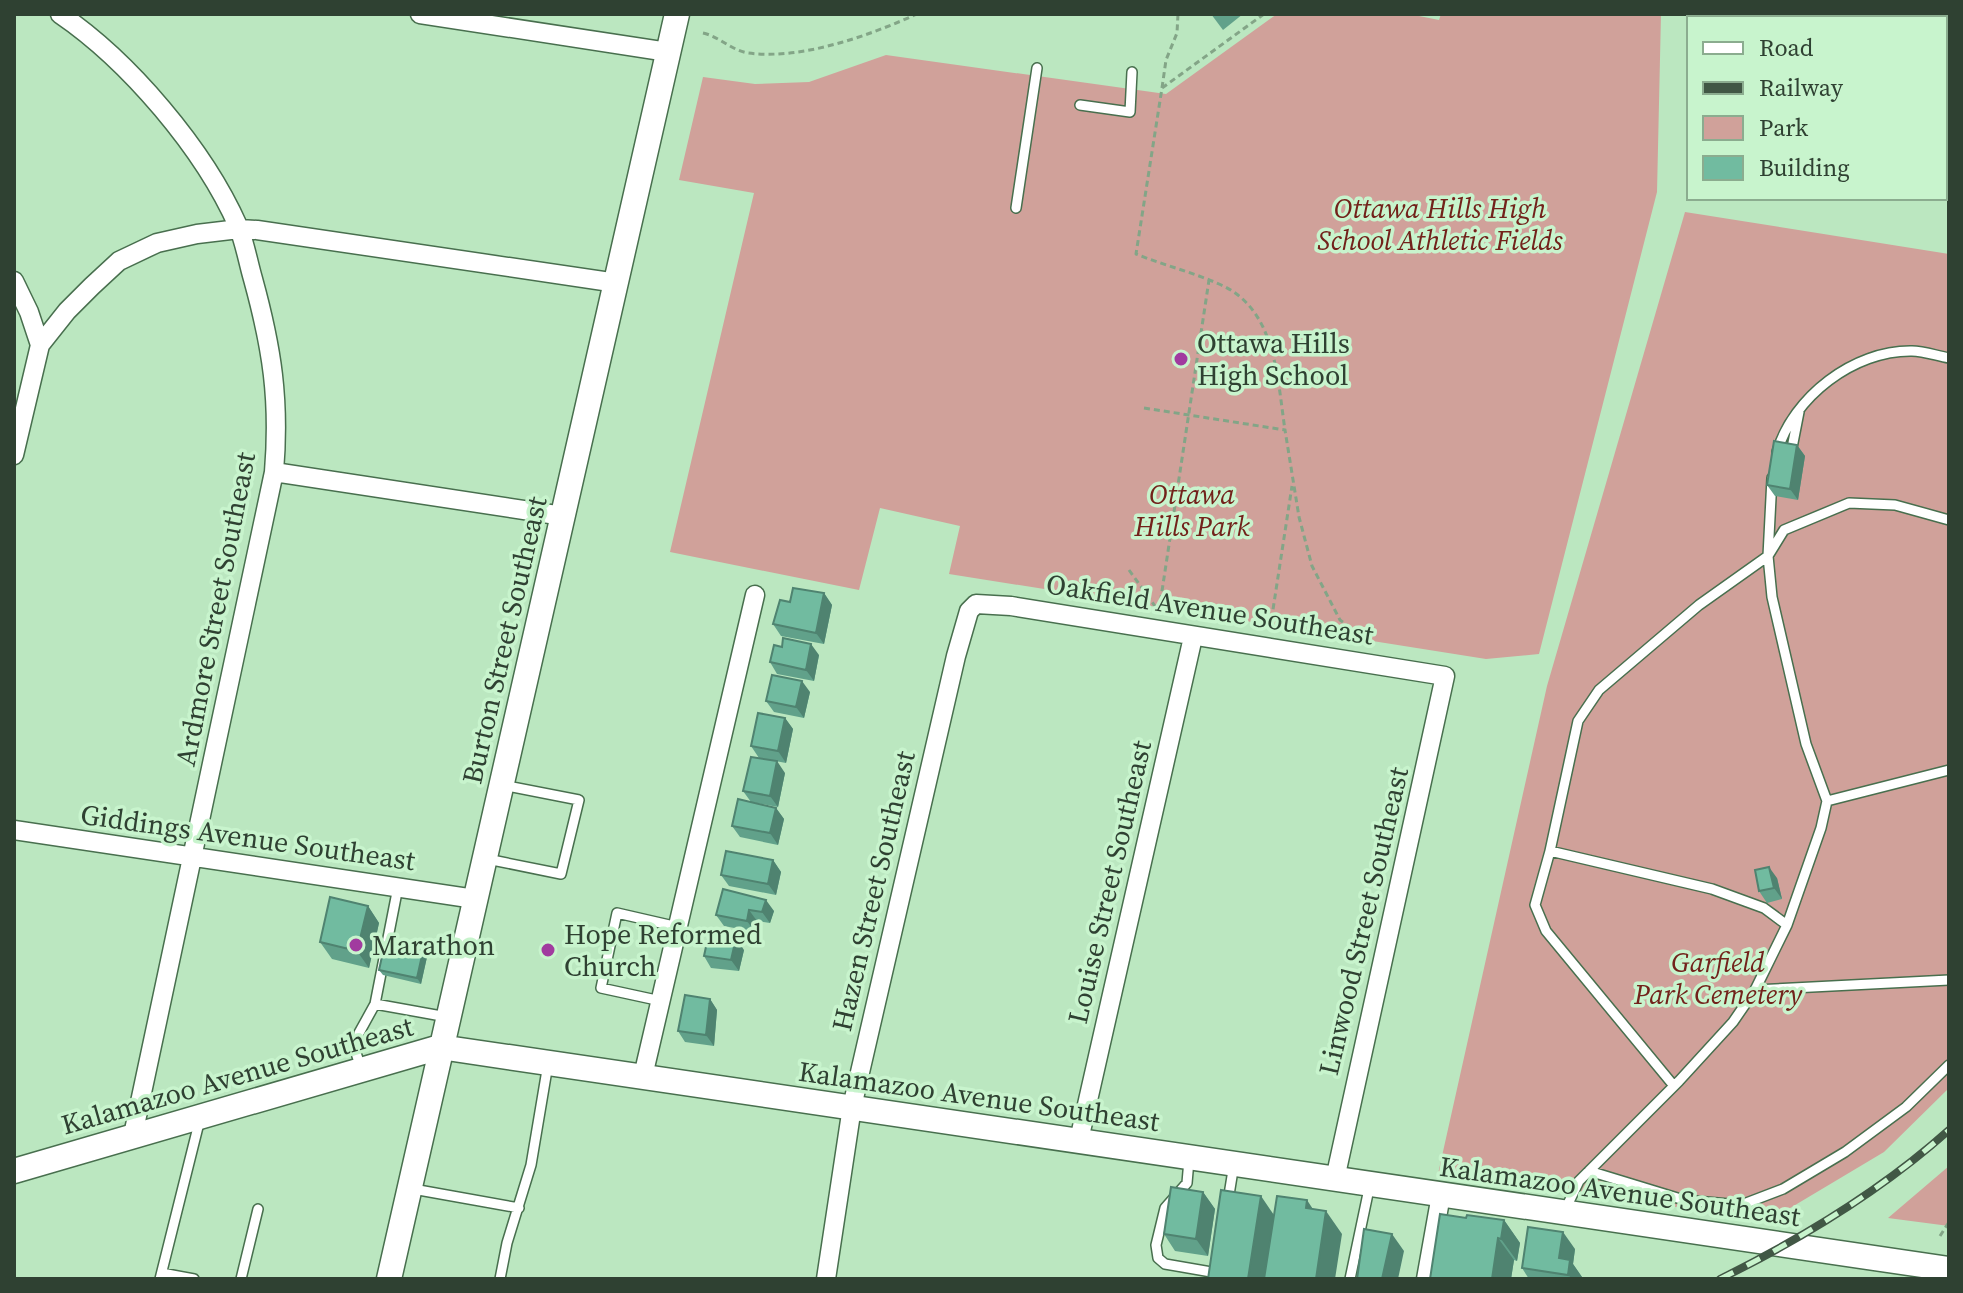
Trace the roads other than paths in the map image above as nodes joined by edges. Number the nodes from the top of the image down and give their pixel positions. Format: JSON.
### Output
{"nodes":[{"id":1,"x":420,"y":14,"type":"edge"},
{"id":2,"x":677,"y":14,"type":"edge"},
{"id":3,"x":63,"y":15,"type":"edge"},
{"id":4,"x":668,"y":52,"type":"junction"},
{"id":5,"x":1037,"y":68,"type":"dead end"},
{"id":6,"x":1132,"y":72,"type":"dead end"},
{"id":7,"x":1080,"y":105,"type":"dead end"},
{"id":8,"x":1016,"y":208,"type":"dead end"},
{"id":9,"x":239,"y":229,"type":"junction"},
{"id":10,"x":14,"y":281,"type":"edge"},
{"id":11,"x":617,"y":283,"type":"junction"},
{"id":12,"x":40,"y":345,"type":"junction"},
{"id":13,"x":1949,"y":358,"type":"edge"},
{"id":14,"x":1800,"y":405,"type":"junction"},
{"id":15,"x":1791,"y":454,"type":"edge"},
{"id":16,"x":14,"y":455,"type":"edge"},
{"id":17,"x":274,"y":472,"type":"junction"},
{"id":18,"x":563,"y":516,"type":"junction"},
{"id":19,"x":1949,"y":520,"type":"edge"},
{"id":20,"x":1768,"y":556,"type":"junction"},
{"id":21,"x":755,"y":595,"type":"dead end"},
{"id":22,"x":969,"y":611,"type":"joint"},
{"id":23,"x":1193,"y":637,"type":"junction"},
{"id":24,"x":1445,"y":676,"type":"joint"},
{"id":25,"x":1949,"y":770,"type":"edge"},
{"id":26,"x":501,"y":785,"type":"junction"},
{"id":27,"x":1827,"y":801,"type":"junction"},
{"id":28,"x":14,"y":830,"type":"edge"},
{"id":29,"x":1550,"y":851,"type":"junction"},
{"id":30,"x":193,"y":856,"type":"junction"},
{"id":31,"x":484,"y":858,"type":"junction"},
{"id":32,"x":398,"y":887,"type":"junction"},
{"id":33,"x":475,"y":899,"type":"junction"},
{"id":34,"x":1787,"y":925,"type":"junction"},
{"id":35,"x":678,"y":927,"type":"junction"},
{"id":36,"x":1949,"y":980,"type":"edge"},
{"id":37,"x":1755,"y":990,"type":"junction"},
{"id":38,"x":661,"y":1001,"type":"junction"},
{"id":39,"x":375,"y":1004,"type":"junction"},
{"id":40,"x":447,"y":1017,"type":"junction"},
{"id":41,"x":440,"y":1047,"type":"junction"},
{"id":42,"x":549,"y":1063,"type":"junction"},
{"id":43,"x":1949,"y":1065,"type":"edge"},
{"id":44,"x":362,"y":1069,"type":"junction"},
{"id":45,"x":643,"y":1076,"type":"junction"},
{"id":46,"x":1674,"y":1086,"type":"junction"},
{"id":47,"x":852,"y":1107,"type":"junction"},
{"id":48,"x":200,"y":1116,"type":"junction"},
{"id":49,"x":133,"y":1135,"type":"junction"},
{"id":50,"x":1079,"y":1140,"type":"junction"},
{"id":51,"x":1189,"y":1157,"type":"junction"},
{"id":52,"x":1234,"y":1164,"type":"junction"},
{"id":53,"x":14,"y":1171,"type":"edge"},
{"id":54,"x":1589,"y":1171,"type":"junction"},
{"id":55,"x":1335,"y":1179,"type":"junction"},
{"id":56,"x":1370,"y":1184,"type":"junction"},
{"id":57,"x":409,"y":1189,"type":"junction"},
{"id":58,"x":1441,"y":1195,"type":"junction"},
{"id":59,"x":519,"y":1208,"type":"junction"},
{"id":60,"x":258,"y":1209,"type":"dead end"},
{"id":61,"x":1563,"y":1213,"type":"junction"},
{"id":62,"x":1226,"y":1217,"type":"edge"},
{"id":63,"x":1219,"y":1259,"type":"edge"},
{"id":64,"x":1949,"y":1269,"type":"edge"},
{"id":65,"x":161,"y":1276,"type":"edge"},
{"id":66,"x":1216,"y":1276,"type":"edge"},
{"id":67,"x":194,"y":1279,"type":"edge"},
{"id":68,"x":241,"y":1279,"type":"edge"},
{"id":69,"x":392,"y":1279,"type":"edge"},
{"id":70,"x":500,"y":1279,"type":"edge"},
{"id":71,"x":826,"y":1279,"type":"edge"},
{"id":72,"x":1350,"y":1279,"type":"edge"},
{"id":73,"x":1426,"y":1279,"type":"edge"}],
"edges":[{"from":1,"to":4,"type":"street"},
{"from":2,"to":4,"type":"main road","name":"Burton Street Southeast"},
{"from":3,"to":9,"type":"street","name":"Ardmore Street Southeast"},
{"from":4,"to":11,"type":"main road","name":"Burton Street Southeast"},
{"from":5,"to":8,"type":"lane"},
{"from":6,"to":7,"type":"lane"},
{"from":9,"to":11,"type":"street"},
{"from":9,"to":12,"type":"street"},
{"from":9,"to":17,"type":"street","name":"Ardmore Street Southeast"},
{"from":10,"to":12,"type":"street"},
{"from":11,"to":18,"type":"main road","name":"Burton Street Southeast"},
{"from":12,"to":16,"type":"street"},
{"from":13,"to":14,"type":"lane"},
{"from":14,"to":15,"type":"lane"},
{"from":14,"to":20,"type":"lane"},
{"from":17,"to":18,"type":"street"},
{"from":17,"to":30,"type":"street","name":"Ardmore Street Southeast"},
{"from":18,"to":26,"type":"main road","name":"Burton Street Southeast"},
{"from":19,"to":20,"type":"lane"},
{"from":20,"to":27,"type":"lane"},
{"from":20,"to":29,"type":"lane"},
{"from":21,"to":35,"type":"street"},
{"from":22,"to":23,"type":"street","name":"Oakfield Avenue Southeast"},
{"from":22,"to":47,"type":"street","name":"Hazen Street Southeast"},
{"from":23,"to":24,"type":"street","name":"Oakfield Avenue Southeast"},
{"from":23,"to":50,"type":"street","name":"Louise Street Southeast"},
{"from":24,"to":55,"type":"street","name":"Linwood Street Southeast"},
{"from":25,"to":27,"type":"lane"},
{"from":26,"to":31,"type":"main road","name":"Burton Street Southeast"},
{"from":26,"to":31,"type":"lane"},
{"from":27,"to":34,"type":"lane"},
{"from":28,"to":30,"type":"street","name":"Giddings Avenue Southeast"},
{"from":29,"to":34,"type":"lane"},
{"from":29,"to":46,"type":"lane"},
{"from":30,"to":32,"type":"street","name":"Giddings Avenue Southeast"},
{"from":30,"to":49,"type":"street","name":"Ardmore Street Southeast"},
{"from":31,"to":33,"type":"main road","name":"Burton Street Southeast"},
{"from":32,"to":33,"type":"street","name":"Giddings Avenue Southeast"},
{"from":32,"to":39,"type":"lane"},
{"from":33,"to":40,"type":"main road","name":"Burton Street Southeast"},
{"from":34,"to":37,"type":"lane"},
{"from":35,"to":38,"type":"street"},
{"from":35,"to":38,"type":"lane"},
{"from":36,"to":37,"type":"lane"},
{"from":37,"to":46,"type":"lane"},
{"from":38,"to":45,"type":"street"},
{"from":39,"to":40,"type":"lane"},
{"from":39,"to":44,"type":"lane"},
{"from":40,"to":41,"type":"main road","name":"Burton Street Southeast"},
{"from":41,"to":42,"type":"main road","name":"Kalamazoo Avenue Southeast"},
{"from":41,"to":44,"type":"main road","name":"Kalamazoo Avenue Southeast"},
{"from":41,"to":57,"type":"main road","name":"Burton Street Southeast"},
{"from":42,"to":45,"type":"main road","name":"Kalamazoo Avenue Southeast"},
{"from":42,"to":59,"type":"lane"},
{"from":43,"to":54,"type":"lane"},
{"from":44,"to":48,"type":"main road","name":"Kalamazoo Avenue Southeast"},
{"from":45,"to":47,"type":"main road","name":"Kalamazoo Avenue Southeast"},
{"from":46,"to":54,"type":"lane"},
{"from":47,"to":50,"type":"main road","name":"Kalamazoo Avenue Southeast"},
{"from":47,"to":71,"type":"street","name":"Hazen Street Southeast"},
{"from":48,"to":49,"type":"main road","name":"Kalamazoo Avenue Southeast"},
{"from":48,"to":65,"type":"lane"},
{"from":49,"to":53,"type":"main road","name":"Kalamazoo Avenue Southeast"},
{"from":50,"to":51,"type":"main road","name":"Kalamazoo Avenue Southeast"},
{"from":51,"to":52,"type":"main road","name":"Kalamazoo Avenue Southeast"},
{"from":51,"to":66,"type":"lane"},
{"from":52,"to":55,"type":"main road","name":"Kalamazoo Avenue Southeast"},
{"from":52,"to":62,"type":"lane"},
{"from":54,"to":61,"type":"lane"},
{"from":55,"to":56,"type":"main road","name":"Kalamazoo Avenue Southeast"},
{"from":56,"to":58,"type":"main road","name":"Kalamazoo Avenue Southeast"},
{"from":56,"to":72,"type":"lane"},
{"from":57,"to":59,"type":"lane"},
{"from":57,"to":69,"type":"main road","name":"Burton Street Southeast"},
{"from":58,"to":61,"type":"main road","name":"Kalamazoo Avenue Southeast"},
{"from":58,"to":73,"type":"street"},
{"from":59,"to":70,"type":"lane"},
{"from":60,"to":68,"type":"lane"},
{"from":61,"to":64,"type":"main road","name":"Kalamazoo Avenue Southeast"},
{"from":63,"to":66,"type":"lane"},
{"from":65,"to":67,"type":"lane"}]}
